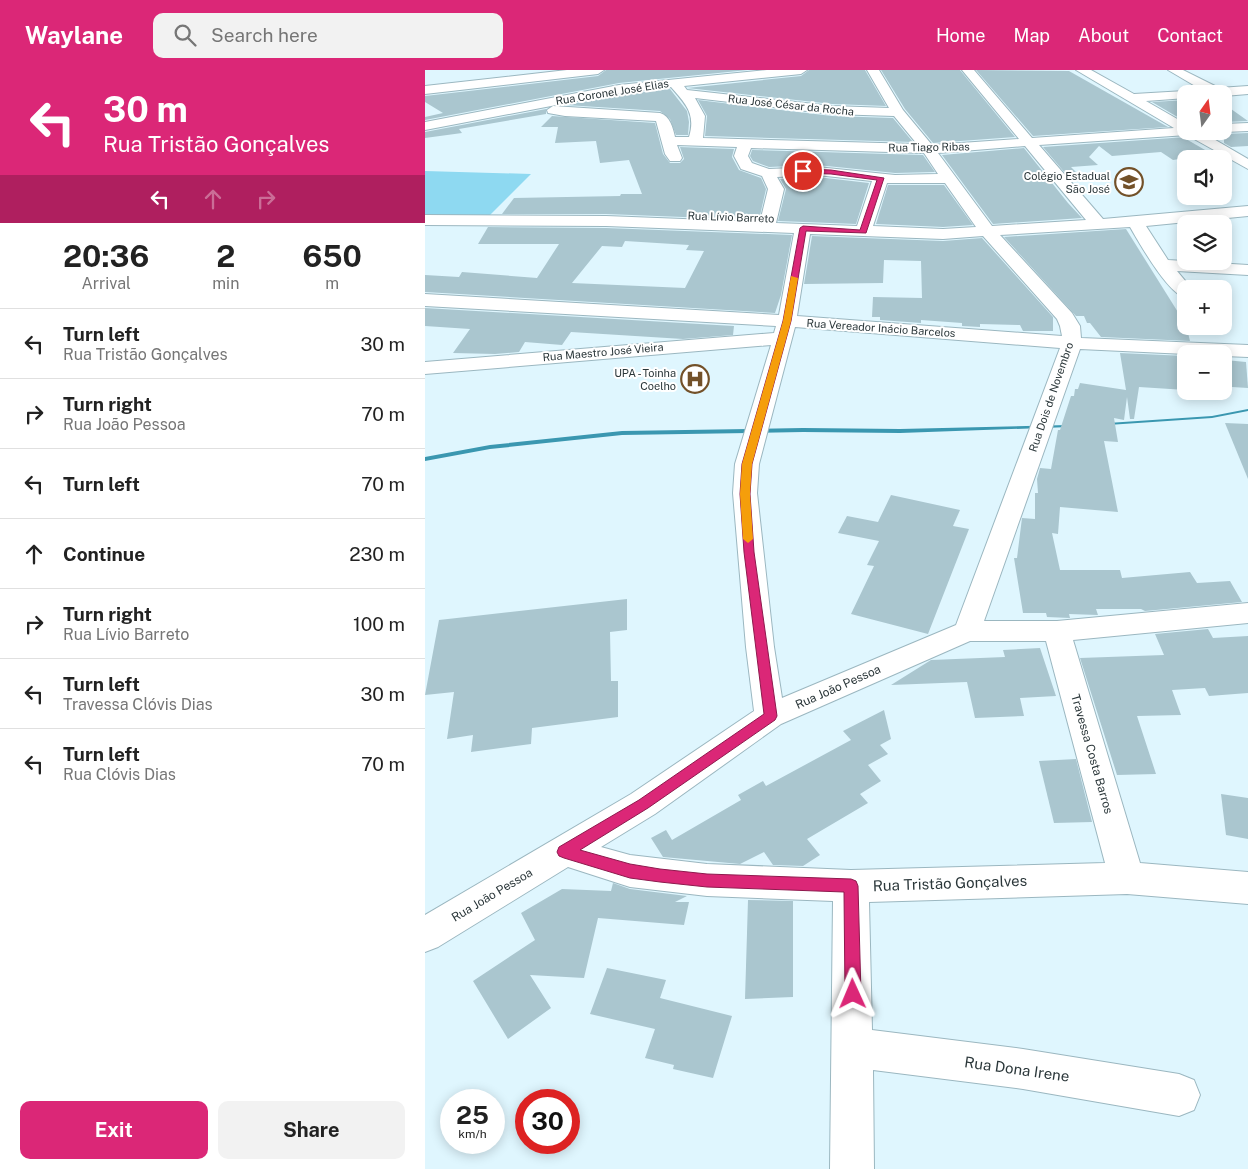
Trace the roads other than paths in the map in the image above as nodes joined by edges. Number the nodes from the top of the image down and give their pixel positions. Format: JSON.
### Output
{"nodes":[{"id":1,"x":598,"y":70,"type":"edge"},
{"id":2,"x":664,"y":70,"type":"edge"},
{"id":3,"x":801,"y":70,"type":"edge"},
{"id":4,"x":873,"y":70,"type":"edge"},
{"id":5,"x":968,"y":70,"type":"edge"},
{"id":6,"x":1082,"y":70,"type":"edge"},
{"id":7,"x":1174,"y":70,"type":"edge"},
{"id":8,"x":531,"y":78,"type":"junction"},
{"id":9,"x":674,"y":83,"type":"junction"},
{"id":10,"x":1203,"y":85,"type":"edge"},
{"id":11,"x":631,"y":87,"type":"junction"},
{"id":12,"x":425,"y":90,"type":"edge"},
{"id":13,"x":1248,"y":90,"type":"edge"},
{"id":14,"x":1233,"y":91,"type":"edge"},
{"id":15,"x":684,"y":93,"type":"junction"},
{"id":16,"x":1177,"y":95,"type":"edge"},
{"id":17,"x":871,"y":96,"type":"dead end"},
{"id":18,"x":1133,"y":98,"type":"junction"},
{"id":19,"x":539,"y":104,"type":"junction"},
{"id":20,"x":879,"y":112,"type":"junction"},
{"id":21,"x":898,"y":112,"type":"junction"},
{"id":22,"x":1177,"y":124,"type":"edge"},
{"id":23,"x":425,"y":126,"type":"edge"},
{"id":24,"x":1248,"y":127,"type":"edge"},
{"id":25,"x":1233,"y":128,"type":"edge"},
{"id":26,"x":1177,"y":131,"type":"edge"},
{"id":27,"x":1204,"y":140,"type":"edge"},
{"id":28,"x":671,"y":141,"type":"junction"},
{"id":29,"x":695,"y":141,"type":"junction"},
{"id":30,"x":1028,"y":142,"type":"junction"},
{"id":31,"x":928,"y":149,"type":"junction"},
{"id":32,"x":743,"y":150,"type":"junction"},
{"id":33,"x":722,"y":157,"type":"dead end"},
{"id":34,"x":682,"y":159,"type":"dead end"},
{"id":35,"x":1248,"y":165,"type":"edge"},
{"id":36,"x":768,"y":174,"type":"junction"},
{"id":37,"x":881,"y":178,"type":"junction"},
{"id":38,"x":948,"y":178,"type":"junction"},
{"id":39,"x":1248,"y":211,"type":"edge"},
{"id":40,"x":425,"y":220,"type":"edge"},
{"id":41,"x":768,"y":222,"type":"junction"},
{"id":42,"x":1135,"y":222,"type":"junction"},
{"id":43,"x":1099,"y":224,"type":"junction"},
{"id":44,"x":803,"y":228,"type":"junction"},
{"id":45,"x":865,"y":228,"type":"junction"},
{"id":46,"x":988,"y":232,"type":"junction"},
{"id":47,"x":1162,"y":265,"type":"junction"},
{"id":48,"x":1248,"y":270,"type":"edge"},
{"id":49,"x":1177,"y":282,"type":"edge"},
{"id":50,"x":425,"y":300,"type":"edge"},
{"id":51,"x":784,"y":329,"type":"junction"},
{"id":52,"x":1248,"y":331,"type":"edge"},
{"id":53,"x":1220,"y":340,"type":"junction"},
{"id":54,"x":1072,"y":343,"type":"junction"},
{"id":55,"x":1248,"y":351,"type":"edge"},
{"id":56,"x":425,"y":368,"type":"edge"},
{"id":57,"x":1248,"y":613,"type":"edge"},
{"id":58,"x":967,"y":630,"type":"junction"},
{"id":59,"x":1057,"y":631,"type":"junction"},
{"id":60,"x":770,"y":716,"type":"junction"},
{"id":61,"x":564,"y":852,"type":"junction"},
{"id":62,"x":1127,"y":878,"type":"junction"},
{"id":63,"x":851,"y":886,"type":"junction"},
{"id":64,"x":1248,"y":888,"type":"edge"},
{"id":65,"x":425,"y":935,"type":"edge"},
{"id":66,"x":853,"y":1048,"type":"junction"},
{"id":67,"x":1179,"y":1095,"type":"dead end"},
{"id":68,"x":852,"y":1169,"type":"edge"}],
"edges":[{"from":1,"to":8,"type":"street"},
{"from":2,"to":9,"type":"street"},
{"from":3,"to":9,"type":"street","name":"Rua Coronel José Elias"},
{"from":4,"to":21,"type":"street","name":"Rua Dois de Novembro"},
{"from":5,"to":30,"type":"street"},
{"from":6,"to":18,"type":"street"},
{"from":7,"to":10,"type":"street"},
{"from":8,"to":11,"type":"street"},
{"from":8,"to":12,"type":"street"},
{"from":9,"to":11,"type":"street","name":"Rua Coronel José Elias"},
{"from":9,"to":15,"type":"street"},
{"from":11,"to":19,"type":"street","name":"Rua Coronel José Elias"},
{"from":13,"to":14,"type":"street"},
{"from":15,"to":20,"type":"street","name":"Rua José César da Rocha"},
{"from":15,"to":29,"type":"street"},
{"from":16,"to":18,"type":"street"},
{"from":17,"to":20,"type":"street"},
{"from":18,"to":22,"type":"street"},
{"from":19,"to":23,"type":"street","name":"Rua Coronel José Elias"},
{"from":19,"to":28,"type":"street"},
{"from":20,"to":21,"type":"street","name":"Rua José César da Rocha"},
{"from":21,"to":31,"type":"street","name":"Rua Dois de Novembro"},
{"from":24,"to":25,"type":"street"},
{"from":26,"to":30,"type":"street","name":"Rua Tiago Ribas"},
{"from":27,"to":35,"type":"street"},
{"from":28,"to":29,"type":"street","name":"Rua Tiago Ribas"},
{"from":28,"to":34,"type":"street"},
{"from":29,"to":32,"type":"street","name":"Rua Tiago Ribas"},
{"from":30,"to":31,"type":"street","name":"Rua Tiago Ribas"},
{"from":30,"to":43,"type":"street"},
{"from":31,"to":32,"type":"street","name":"Rua Tiago Ribas"},
{"from":31,"to":38,"type":"street","name":"Rua Dois de Novembro"},
{"from":32,"to":33,"type":"street"},
{"from":32,"to":36,"type":"street"},
{"from":36,"to":37,"type":"street"},
{"from":36,"to":41,"type":"street"},
{"from":37,"to":38,"type":"street"},
{"from":37,"to":45,"type":"street"},
{"from":38,"to":46,"type":"street","name":"Rua Dois de Novembro"},
{"from":39,"to":42,"type":"street","name":"Rua Lívio Barreto"},
{"from":40,"to":41,"type":"street","name":"Rua Lívio Barreto"},
{"from":41,"to":44,"type":"street","name":"Rua Lívio Barreto"},
{"from":41,"to":45,"type":"street","name":"Rua Lívio Barreto"},
{"from":42,"to":43,"type":"street","name":"Rua Lívio Barreto"},
{"from":42,"to":47,"type":"street"},
{"from":43,"to":46,"type":"street","name":"Rua Lívio Barreto"},
{"from":44,"to":45,"type":"street","name":"Rua Lívio Barreto"},
{"from":44,"to":51,"type":"street"},
{"from":45,"to":46,"type":"street","name":"Rua Lívio Barreto"},
{"from":46,"to":54,"type":"street","name":"Rua Dois de Novembro"},
{"from":47,"to":48,"type":"street"},
{"from":47,"to":49,"type":"street"},
{"from":50,"to":51,"type":"street","name":"Rua Vereador Inácio Barcelos"},
{"from":51,"to":54,"type":"street","name":"Rua Vereador Inácio Barcelos"},
{"from":51,"to":56,"type":"street","name":"Rua Maestro José Vieira"},
{"from":51,"to":60,"type":"street"},
{"from":52,"to":53,"type":"street"},
{"from":53,"to":54,"type":"street","name":"Rua Vereador Inácio Barcelos"},
{"from":53,"to":55,"type":"street","name":"Rua Vereador Inácio Barcelos"},
{"from":54,"to":58,"type":"street","name":"Rua Dois de Novembro"},
{"from":57,"to":59,"type":"street","name":"Rua João Pessoa"},
{"from":58,"to":59,"type":"street","name":"Rua João Pessoa"},
{"from":58,"to":60,"type":"street","name":"Rua João Pessoa"},
{"from":59,"to":62,"type":"street","name":"Travessa Costa Barros"},
{"from":60,"to":61,"type":"street","name":"Rua João Pessoa"},
{"from":61,"to":63,"type":"street","name":"Rua Tristão Gonçalves"},
{"from":61,"to":65,"type":"street","name":"Rua João Pessoa"},
{"from":62,"to":63,"type":"street","name":"Rua Tristão Gonçalves"},
{"from":62,"to":64,"type":"street","name":"Rua Tristão Gonçalves"},
{"from":63,"to":66,"type":"street"},
{"from":66,"to":67,"type":"street","name":"Rua Dona Irene"},
{"from":66,"to":68,"type":"street"}]}
